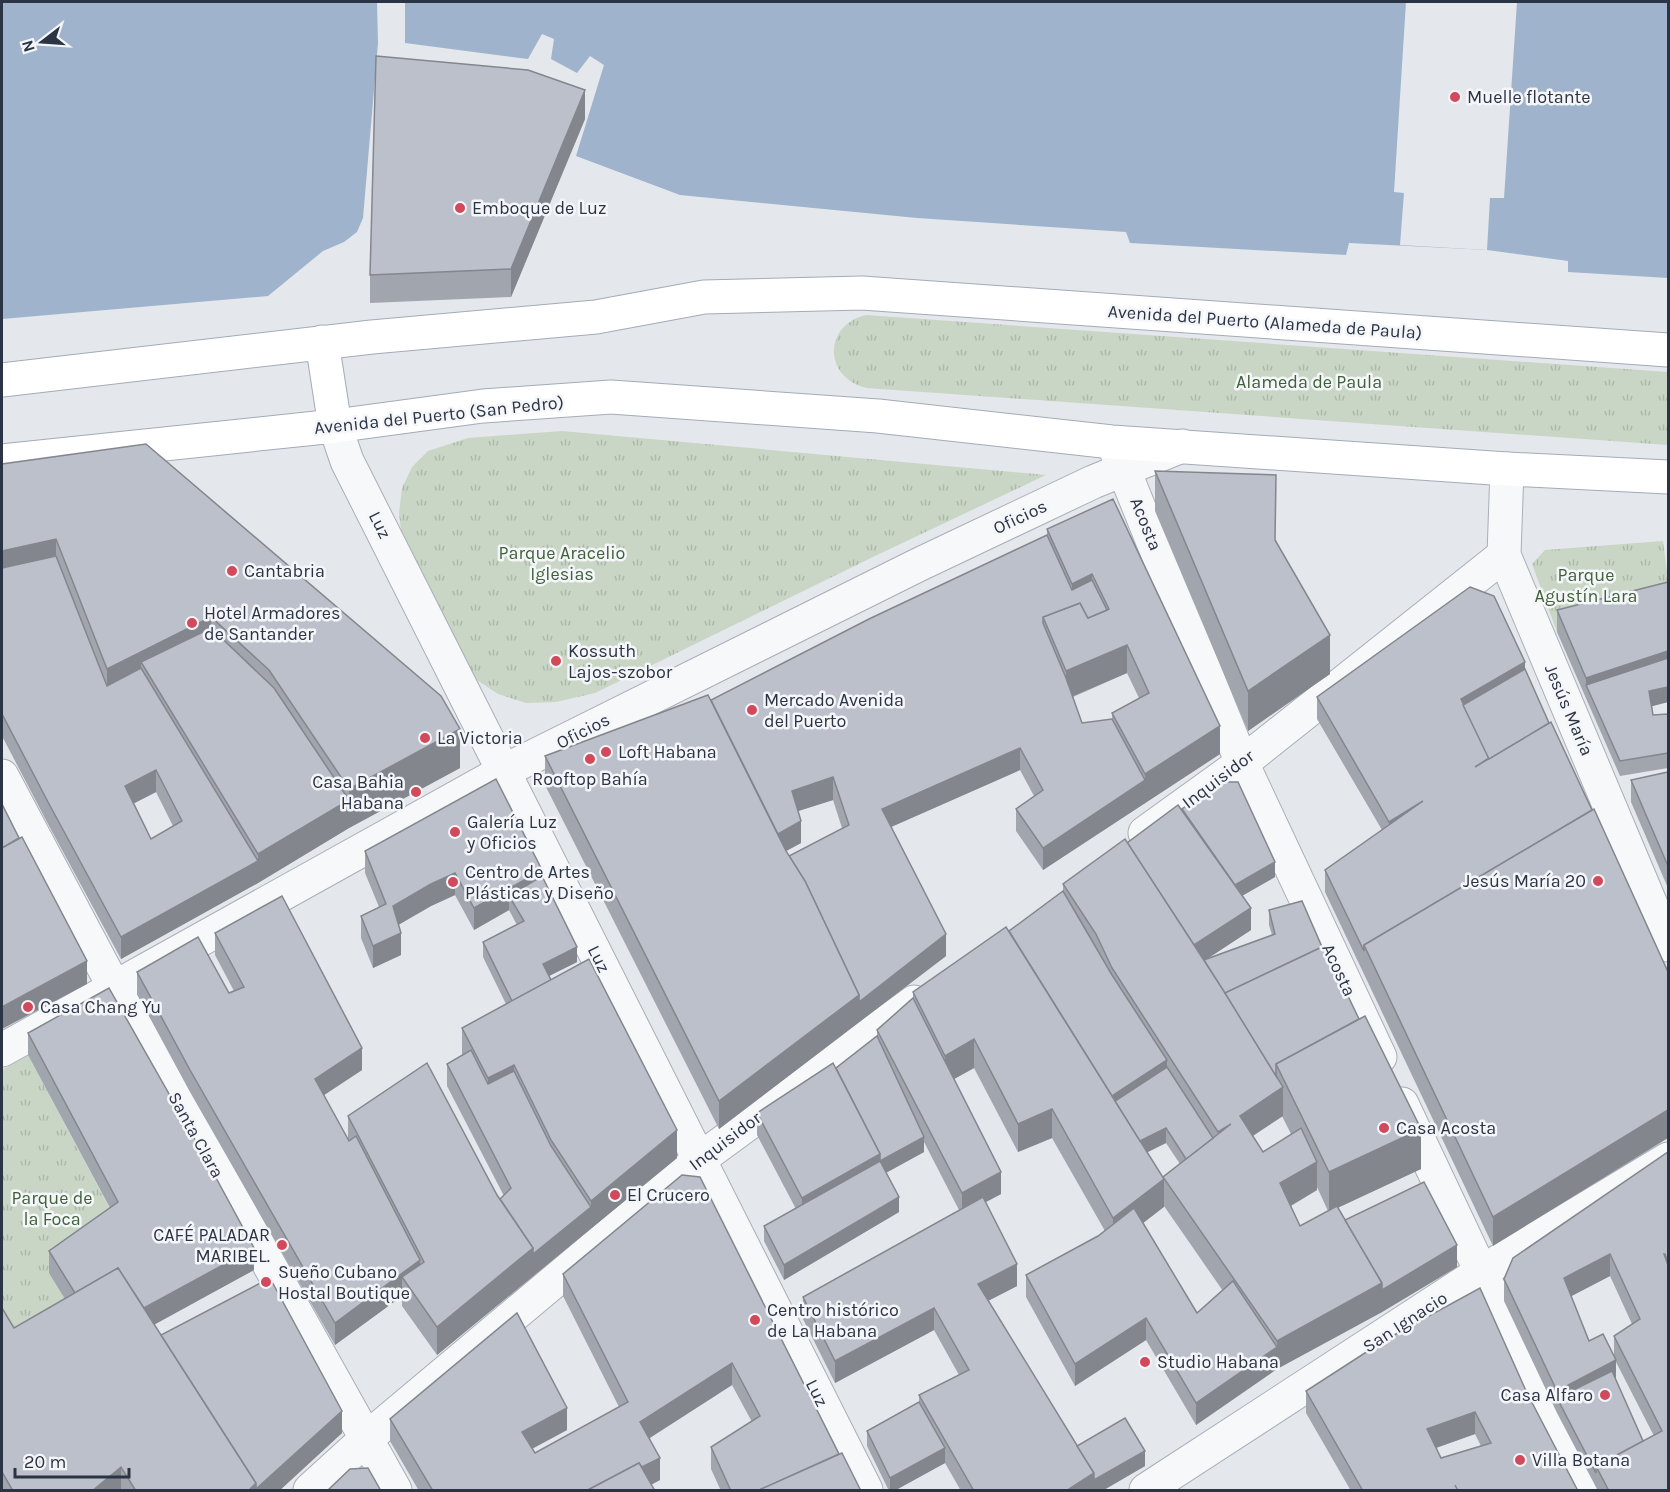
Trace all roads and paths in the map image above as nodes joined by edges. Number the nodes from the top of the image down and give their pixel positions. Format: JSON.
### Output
{"nodes":[{"id":1,"x":322,"y":342,"type":"junction"},
{"id":2,"x":1668,"y":350,"type":"edge"},
{"id":3,"x":2,"y":380,"type":"edge"},
{"id":4,"x":335,"y":426,"type":"junction"},
{"id":5,"x":116,"y":451,"type":"junction"},
{"id":6,"x":1118,"y":455,"type":"junction"},
{"id":7,"x":2,"y":461,"type":"edge"},
{"id":8,"x":1507,"y":469,"type":"junction"},
{"id":9,"x":150,"y":476,"type":"edge"},
{"id":10,"x":1668,"y":477,"type":"edge"},
{"id":11,"x":1504,"y":555,"type":"junction"},
{"id":12,"x":424,"y":683,"type":"edge"},
{"id":13,"x":480,"y":725,"type":"junction"},
{"id":14,"x":1242,"y":763,"type":"junction"},
{"id":15,"x":504,"y":771,"type":"junction"},
{"id":16,"x":2,"y":776,"type":"edge"},
{"id":17,"x":1125,"y":848,"type":"edge"},
{"id":18,"x":1668,"y":945,"type":"edge"},
{"id":19,"x":942,"y":982,"type":"edge"},
{"id":20,"x":114,"y":987,"type":"junction"},
{"id":21,"x":2,"y":1050,"type":"edge"},
{"id":22,"x":700,"y":1159,"type":"junction"},
{"id":23,"x":1668,"y":1159,"type":"edge"},
{"id":24,"x":1481,"y":1272,"type":"junction"},
{"id":25,"x":366,"y":1439,"type":"junction"},
{"id":26,"x":310,"y":1491,"type":"edge"},
{"id":27,"x":395,"y":1491,"type":"edge"},
{"id":28,"x":866,"y":1491,"type":"edge"},
{"id":29,"x":1146,"y":1491,"type":"edge"},
{"id":30,"x":1584,"y":1491,"type":"edge"}],
"edges":[{"from":1,"to":2,"type":"main road","name":"Avenida del Puerto (Alameda de Paula)"},
{"from":1,"to":3,"type":"main road"},
{"from":1,"to":4,"type":"main road"},
{"from":4,"to":5,"type":"main road","name":"Avenida del Puerto (San Pedro)"},
{"from":4,"to":6,"type":"main road","name":"Avenida del Puerto (San Pedro)"},
{"from":4,"to":13,"type":"street","name":"Luz"},
{"from":5,"to":7,"type":"main road","name":"Avenida del Puerto (San Pedro)"},
{"from":5,"to":9,"type":"street"},
{"from":6,"to":8,"type":"main road"},
{"from":6,"to":14,"type":"street","name":"Acosta"},
{"from":6,"to":15,"type":"street","name":"Oficios"},
{"from":8,"to":10,"type":"main road"},
{"from":8,"to":11,"type":"street","name":"Jesús María"},
{"from":11,"to":14,"type":"street","name":"Inquisidor"},
{"from":11,"to":18,"type":"street","name":"Jesús María"},
{"from":12,"to":13,"type":"street"},
{"from":13,"to":15,"type":"street","name":"Luz"},
{"from":14,"to":17,"type":"street","name":"Inquisidor"},
{"from":14,"to":24,"type":"street","name":"Acosta"},
{"from":15,"to":20,"type":"street","name":"Oficios"},
{"from":15,"to":22,"type":"street","name":"Luz"},
{"from":16,"to":20,"type":"street","name":"Santa Clara"},
{"from":19,"to":22,"type":"street","name":"Inquisidor"},
{"from":20,"to":21,"type":"street","name":"Oficios"},
{"from":20,"to":25,"type":"street","name":"Santa Clara"},
{"from":22,"to":25,"type":"street","name":"Inquisidor"},
{"from":22,"to":28,"type":"street","name":"Luz"},
{"from":23,"to":24,"type":"street","name":"San Ignacio"},
{"from":24,"to":29,"type":"street","name":"San Ignacio"},
{"from":24,"to":30,"type":"street","name":"Acosta"},
{"from":25,"to":26,"type":"street","name":"Inquisidor"},
{"from":25,"to":27,"type":"street","name":"Santa Clara"}]}
